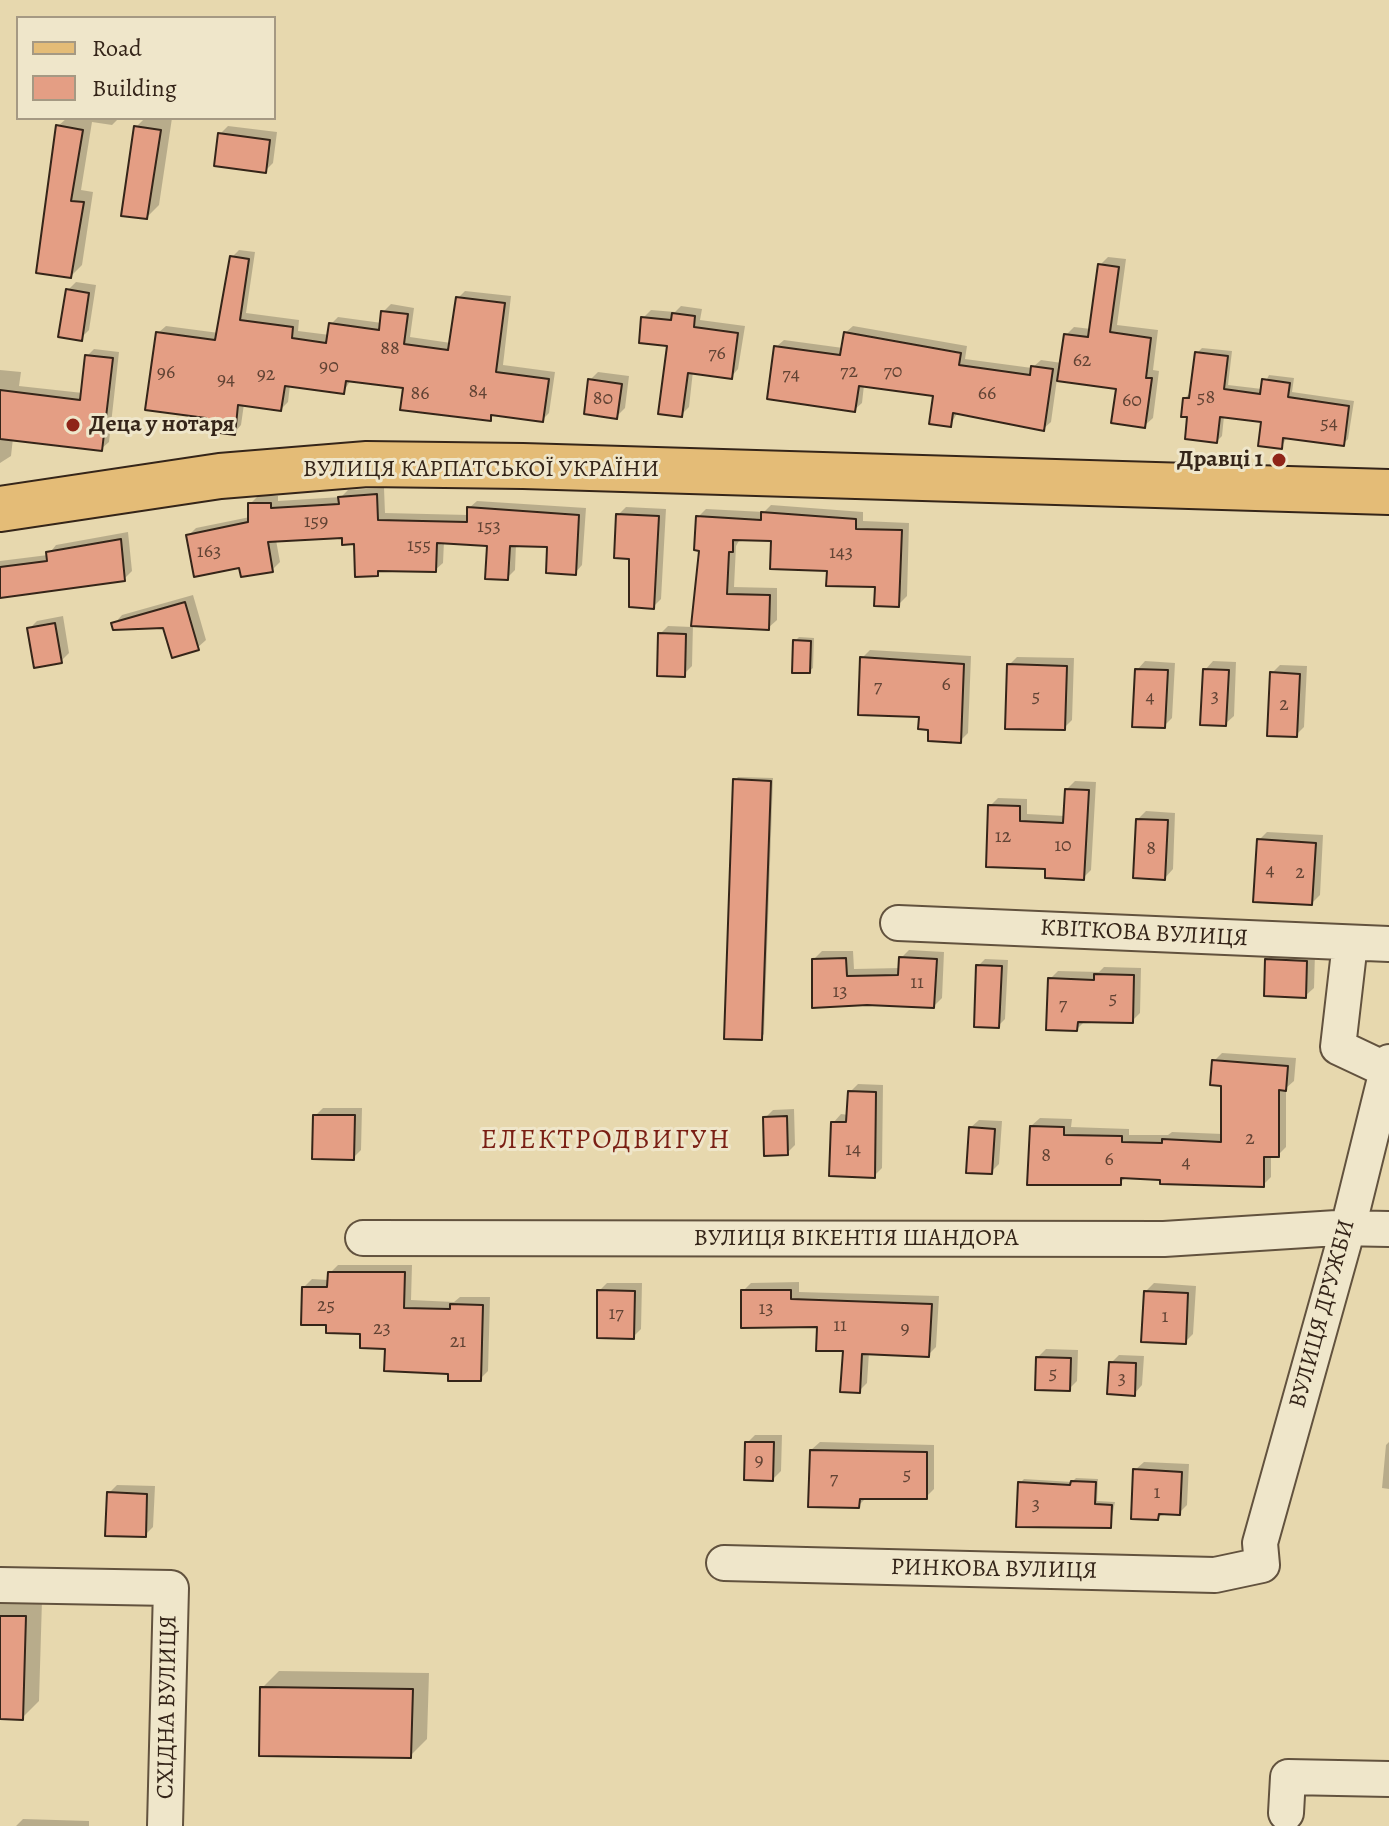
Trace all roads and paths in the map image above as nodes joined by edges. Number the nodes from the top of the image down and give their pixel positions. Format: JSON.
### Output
{"nodes":[{"id":1,"x":1389,"y":492,"type":"edge"},
{"id":2,"x":0,"y":509,"type":"edge"},
{"id":3,"x":898,"y":923,"type":"dead end"},
{"id":4,"x":1350,"y":943,"type":"junction"},
{"id":5,"x":1389,"y":944,"type":"edge"},
{"id":6,"x":1388,"y":1066,"type":"edge"},
{"id":7,"x":1348,"y":1228,"type":"junction"},
{"id":8,"x":1389,"y":1229,"type":"edge"},
{"id":9,"x":363,"y":1238,"type":"dead end"},
{"id":10,"x":724,"y":1563,"type":"dead end"},
{"id":11,"x":1262,"y":1565,"type":"joint"},
{"id":12,"x":0,"y":1585,"type":"edge"},
{"id":13,"x":1389,"y":1779,"type":"edge"},
{"id":14,"x":1286,"y":1813,"type":"dead end"},
{"id":15,"x":165,"y":1826,"type":"edge"}],
"edges":[{"from":1,"to":2,"type":"main road","name":"ВУЛИЦЯ КАРПАТСЬКОЇ УКРАЇНИ"},
{"from":3,"to":4,"type":"street","name":"КВІТКОВА ВУЛИЦЯ"},
{"from":4,"to":5,"type":"street","name":"КВІТКОВА ВУЛИЦЯ"},
{"from":4,"to":6,"type":"street"},
{"from":6,"to":7,"type":"street","name":"ВУЛИЦЯ ДРУЖБИ"},
{"from":7,"to":8,"type":"street","name":"ВУЛИЦЯ ВІКЕНТІЯ ШАНДОРА"},
{"from":7,"to":9,"type":"street","name":"ВУЛИЦЯ ВІКЕНТІЯ ШАНДОРА"},
{"from":7,"to":11,"type":"street","name":"ВУЛИЦЯ ДРУЖБИ"},
{"from":10,"to":11,"type":"street","name":"РИНКОВА ВУЛИЦЯ"},
{"from":12,"to":15,"type":"street","name":"СХІДНА ВУЛИЦЯ"},
{"from":13,"to":14,"type":"street"}]}
